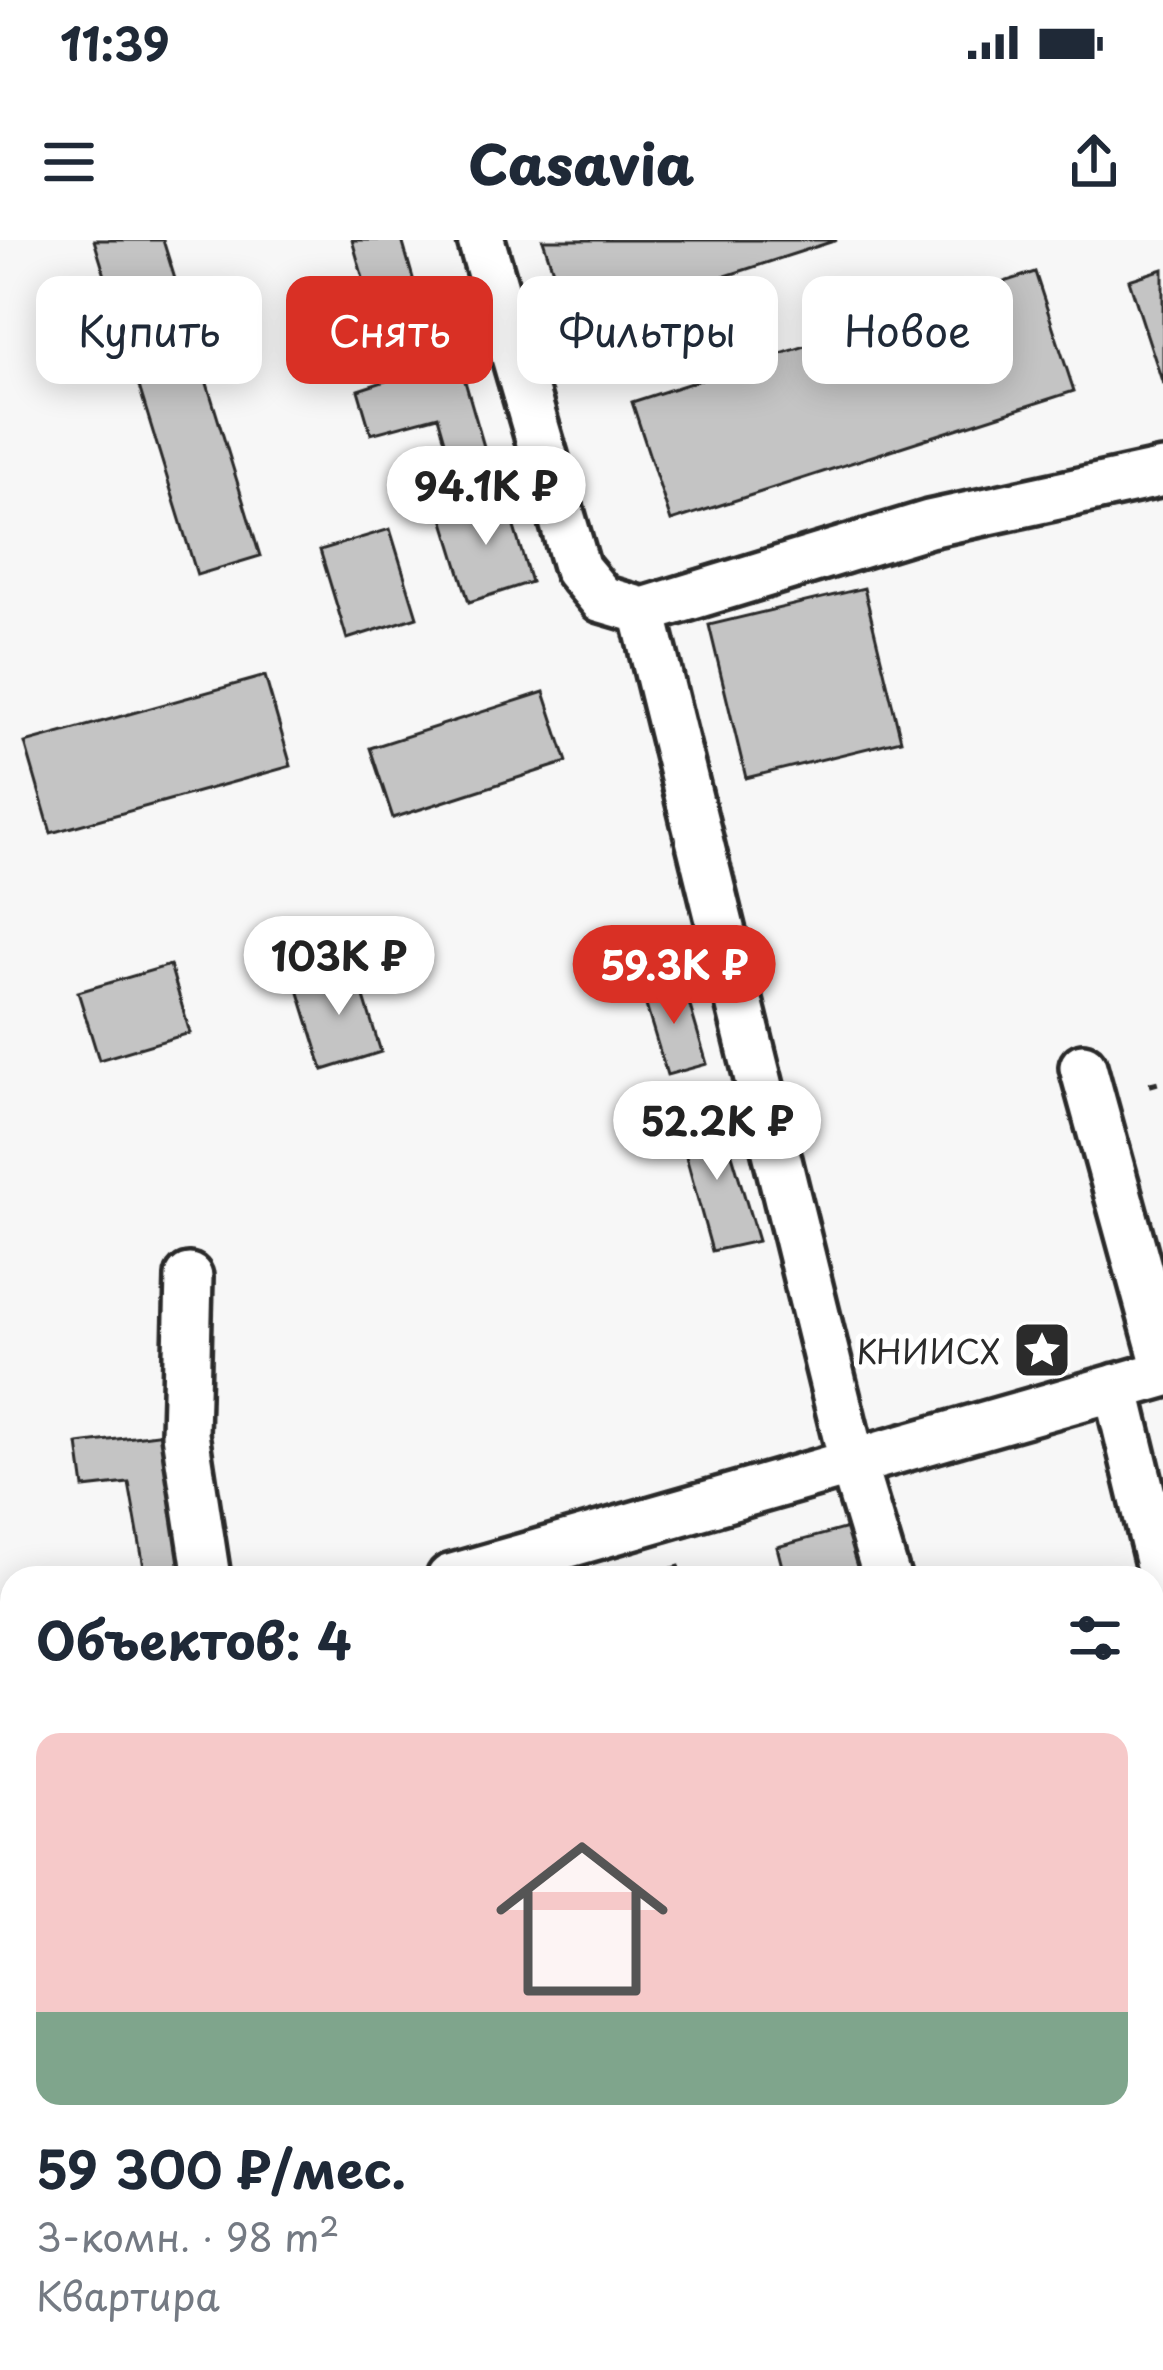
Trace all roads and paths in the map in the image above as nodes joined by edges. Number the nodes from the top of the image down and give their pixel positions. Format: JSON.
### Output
{"nodes":[{"id":1,"x":481,"y":240,"type":"edge"},
{"id":2,"x":1163,"y":473,"type":"edge"},
{"id":3,"x":643,"y":611,"type":"junction"},
{"id":4,"x":1083,"y":1067,"type":"dead end"},
{"id":5,"x":1163,"y":1081,"type":"edge"},
{"id":6,"x":1149,"y":1085,"type":"dead end"},
{"id":7,"x":189,"y":1277,"type":"dead end"},
{"id":8,"x":1163,"y":1358,"type":"edge"},
{"id":9,"x":1163,"y":1374,"type":"edge"},
{"id":10,"x":1116,"y":1387,"type":"junction"},
{"id":11,"x":853,"y":1465,"type":"junction"},
{"id":12,"x":205,"y":1566,"type":"edge"},
{"id":13,"x":493,"y":1566,"type":"edge"},
{"id":14,"x":883,"y":1566,"type":"edge"},
{"id":15,"x":1159,"y":1566,"type":"edge"}],
"edges":[{"from":1,"to":3,"type":"street"},
{"from":2,"to":3,"type":"street"},
{"from":3,"to":11,"type":"street"},
{"from":4,"to":8,"type":"street"},
{"from":5,"to":6,"type":"path"},
{"from":7,"to":12,"type":"street"},
{"from":9,"to":10,"type":"street"},
{"from":10,"to":11,"type":"street"},
{"from":10,"to":15,"type":"street"},
{"from":11,"to":13,"type":"street"},
{"from":11,"to":14,"type":"street"}]}
